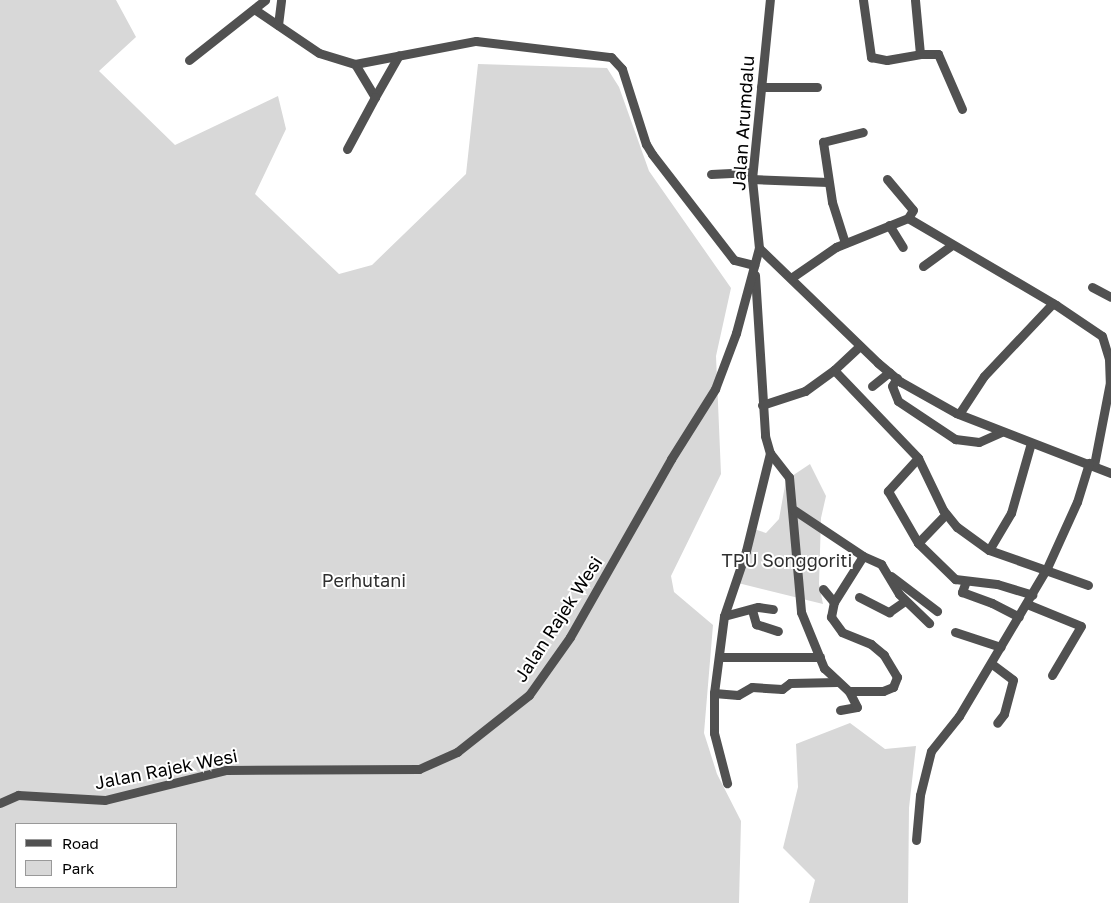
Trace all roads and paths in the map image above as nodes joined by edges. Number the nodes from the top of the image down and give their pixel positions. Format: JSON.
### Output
{"nodes":[{"id":1,"x":265,"y":0,"type":"edge"},
{"id":2,"x":281,"y":0,"type":"edge"},
{"id":3,"x":770,"y":0,"type":"edge"},
{"id":4,"x":863,"y":0,"type":"edge"},
{"id":5,"x":915,"y":0,"type":"edge"},
{"id":6,"x":254,"y":9,"type":"junction"},
{"id":7,"x":278,"y":25,"type":"junction"},
{"id":8,"x":920,"y":54,"type":"junction"},
{"id":9,"x":399,"y":55,"type":"junction"},
{"id":10,"x":189,"y":60,"type":"dead end"},
{"id":11,"x":356,"y":64,"type":"junction"},
{"id":12,"x":761,"y":87,"type":"junction"},
{"id":13,"x":817,"y":87,"type":"dead end"},
{"id":14,"x":375,"y":97,"type":"junction"},
{"id":15,"x":962,"y":109,"type":"dead end"},
{"id":16,"x":863,"y":132,"type":"dead end"},
{"id":17,"x":347,"y":149,"type":"dead end"},
{"id":18,"x":712,"y":174,"type":"dead end"},
{"id":19,"x":752,"y":175,"type":"junction"},
{"id":20,"x":887,"y":179,"type":"dead end"},
{"id":21,"x":828,"y":182,"type":"junction"},
{"id":22,"x":908,"y":218,"type":"junction"},
{"id":23,"x":890,"y":225,"type":"junction"},
{"id":24,"x":845,"y":243,"type":"junction"},
{"id":25,"x":952,"y":245,"type":"junction"},
{"id":26,"x":903,"y":247,"type":"dead end"},
{"id":27,"x":759,"y":248,"type":"junction"},
{"id":28,"x":923,"y":266,"type":"dead end"},
{"id":29,"x":754,"y":268,"type":"junction"},
{"id":30,"x":791,"y":278,"type":"junction"},
{"id":31,"x":1092,"y":287,"type":"dead end"},
{"id":32,"x":1111,"y":297,"type":"edge"},
{"id":33,"x":1053,"y":304,"type":"junction"},
{"id":34,"x":1107,"y":334,"type":"edge"},
{"id":35,"x":860,"y":346,"type":"junction"},
{"id":36,"x":1110,"y":359,"type":"edge"},
{"id":37,"x":834,"y":370,"type":"junction"},
{"id":38,"x":889,"y":372,"type":"junction"},
{"id":39,"x":897,"y":378,"type":"junction"},
{"id":40,"x":872,"y":386,"type":"dead end"},
{"id":41,"x":762,"y":405,"type":"junction"},
{"id":42,"x":959,"y":414,"type":"junction"},
{"id":43,"x":1001,"y":432,"type":"junction"},
{"id":44,"x":1031,"y":443,"type":"junction"},
{"id":45,"x":770,"y":453,"type":"junction"},
{"id":46,"x":918,"y":458,"type":"junction"},
{"id":47,"x":1091,"y":464,"type":"junction"},
{"id":48,"x":1111,"y":473,"type":"edge"},
{"id":49,"x":794,"y":510,"type":"junction"},
{"id":50,"x":946,"y":514,"type":"junction"},
{"id":51,"x":918,"y":543,"type":"junction"},
{"id":52,"x":989,"y":550,"type":"junction"},
{"id":53,"x":863,"y":556,"type":"junction"},
{"id":54,"x":1047,"y":568,"type":"junction"},
{"id":55,"x":887,"y":572,"type":"junction"},
{"id":56,"x":966,"y":581,"type":"junction"},
{"id":57,"x":1088,"y":585,"type":"dead end"},
{"id":58,"x":823,"y":589,"type":"dead end"},
{"id":59,"x":1032,"y":595,"type":"junction"},
{"id":60,"x":859,"y":597,"type":"dead end"},
{"id":61,"x":905,"y":601,"type":"junction"},
{"id":62,"x":834,"y":602,"type":"junction"},
{"id":63,"x":1026,"y":604,"type":"junction"},
{"id":64,"x":773,"y":608,"type":"dead end"},
{"id":65,"x":752,"y":610,"type":"junction"},
{"id":66,"x":936,"y":610,"type":"dead end"},
{"id":67,"x":724,"y":616,"type":"junction"},
{"id":68,"x":1019,"y":617,"type":"junction"},
{"id":69,"x":929,"y":623,"type":"dead end"},
{"id":70,"x":778,"y":630,"type":"dead end"},
{"id":71,"x":955,"y":632,"type":"dead end"},
{"id":72,"x":1001,"y":648,"type":"junction"},
{"id":73,"x":720,"y":657,"type":"junction"},
{"id":74,"x":820,"y":658,"type":"junction"},
{"id":75,"x":992,"y":664,"type":"junction"},
{"id":76,"x":1052,"y":675,"type":"dead end"},
{"id":77,"x":836,"y":682,"type":"junction"},
{"id":78,"x":849,"y":691,"type":"junction"},
{"id":79,"x":714,"y":693,"type":"junction"},
{"id":80,"x":840,"y":710,"type":"dead end"},
{"id":81,"x":997,"y":723,"type":"dead end"},
{"id":82,"x":727,"y":783,"type":"dead end"},
{"id":83,"x":0,"y":803,"type":"edge"},
{"id":84,"x":916,"y":840,"type":"dead end"}],
"edges":[{"from":1,"to":6,"type":"street"},
{"from":2,"to":7,"type":"street"},
{"from":3,"to":12,"type":"street","name":"Jalan Arumdalu"},
{"from":4,"to":8,"type":"street"},
{"from":5,"to":8,"type":"street"},
{"from":6,"to":7,"type":"street"},
{"from":6,"to":10,"type":"street"},
{"from":7,"to":11,"type":"street"},
{"from":8,"to":15,"type":"street"},
{"from":9,"to":11,"type":"street"},
{"from":9,"to":14,"type":"street"},
{"from":9,"to":29,"type":"street"},
{"from":11,"to":14,"type":"street"},
{"from":12,"to":13,"type":"street"},
{"from":12,"to":19,"type":"street","name":"Jalan Arumdalu"},
{"from":14,"to":17,"type":"street"},
{"from":16,"to":21,"type":"street"},
{"from":18,"to":19,"type":"street"},
{"from":19,"to":21,"type":"street"},
{"from":19,"to":27,"type":"street","name":"Jalan Arumdalu"},
{"from":20,"to":22,"type":"street"},
{"from":21,"to":24,"type":"street"},
{"from":22,"to":23,"type":"street"},
{"from":22,"to":25,"type":"street"},
{"from":23,"to":24,"type":"street"},
{"from":23,"to":26,"type":"street"},
{"from":24,"to":30,"type":"street"},
{"from":25,"to":28,"type":"street"},
{"from":25,"to":33,"type":"street"},
{"from":27,"to":29,"type":"street","name":"Jalan Rajek Wesi"},
{"from":27,"to":30,"type":"street"},
{"from":29,"to":41,"type":"street"},
{"from":29,"to":83,"type":"street","name":"Jalan Rajek Wesi"},
{"from":30,"to":35,"type":"street"},
{"from":31,"to":32,"type":"street"},
{"from":33,"to":34,"type":"street"},
{"from":33,"to":42,"type":"street"},
{"from":34,"to":36,"type":"street"},
{"from":35,"to":37,"type":"street"},
{"from":35,"to":38,"type":"street"},
{"from":36,"to":47,"type":"street"},
{"from":37,"to":41,"type":"street"},
{"from":37,"to":46,"type":"street"},
{"from":38,"to":39,"type":"street"},
{"from":38,"to":40,"type":"street"},
{"from":39,"to":42,"type":"street"},
{"from":39,"to":43,"type":"street"},
{"from":41,"to":45,"type":"street"},
{"from":42,"to":43,"type":"street"},
{"from":43,"to":44,"type":"street"},
{"from":44,"to":47,"type":"street"},
{"from":44,"to":52,"type":"street"},
{"from":45,"to":49,"type":"street"},
{"from":45,"to":67,"type":"street"},
{"from":46,"to":50,"type":"street"},
{"from":46,"to":51,"type":"street"},
{"from":47,"to":48,"type":"street"},
{"from":47,"to":54,"type":"street"},
{"from":49,"to":53,"type":"street"},
{"from":49,"to":74,"type":"street"},
{"from":50,"to":51,"type":"street"},
{"from":50,"to":52,"type":"street"},
{"from":51,"to":56,"type":"street"},
{"from":52,"to":54,"type":"street"},
{"from":53,"to":55,"type":"street"},
{"from":53,"to":62,"type":"street"},
{"from":54,"to":57,"type":"street"},
{"from":54,"to":59,"type":"street"},
{"from":55,"to":61,"type":"street"},
{"from":55,"to":66,"type":"street"},
{"from":56,"to":59,"type":"street"},
{"from":56,"to":68,"type":"street"},
{"from":58,"to":62,"type":"street"},
{"from":59,"to":63,"type":"street"},
{"from":60,"to":61,"type":"street"},
{"from":61,"to":69,"type":"street"},
{"from":62,"to":78,"type":"street"},
{"from":63,"to":68,"type":"street"},
{"from":63,"to":76,"type":"street"},
{"from":64,"to":65,"type":"street"},
{"from":65,"to":67,"type":"street"},
{"from":65,"to":70,"type":"street"},
{"from":67,"to":73,"type":"street"},
{"from":68,"to":72,"type":"street"},
{"from":71,"to":72,"type":"street"},
{"from":72,"to":75,"type":"street"},
{"from":73,"to":74,"type":"street"},
{"from":73,"to":79,"type":"street"},
{"from":74,"to":77,"type":"street"},
{"from":75,"to":81,"type":"street"},
{"from":75,"to":84,"type":"street"},
{"from":77,"to":78,"type":"street"},
{"from":77,"to":79,"type":"street"},
{"from":78,"to":80,"type":"street"},
{"from":79,"to":82,"type":"street"}]}
